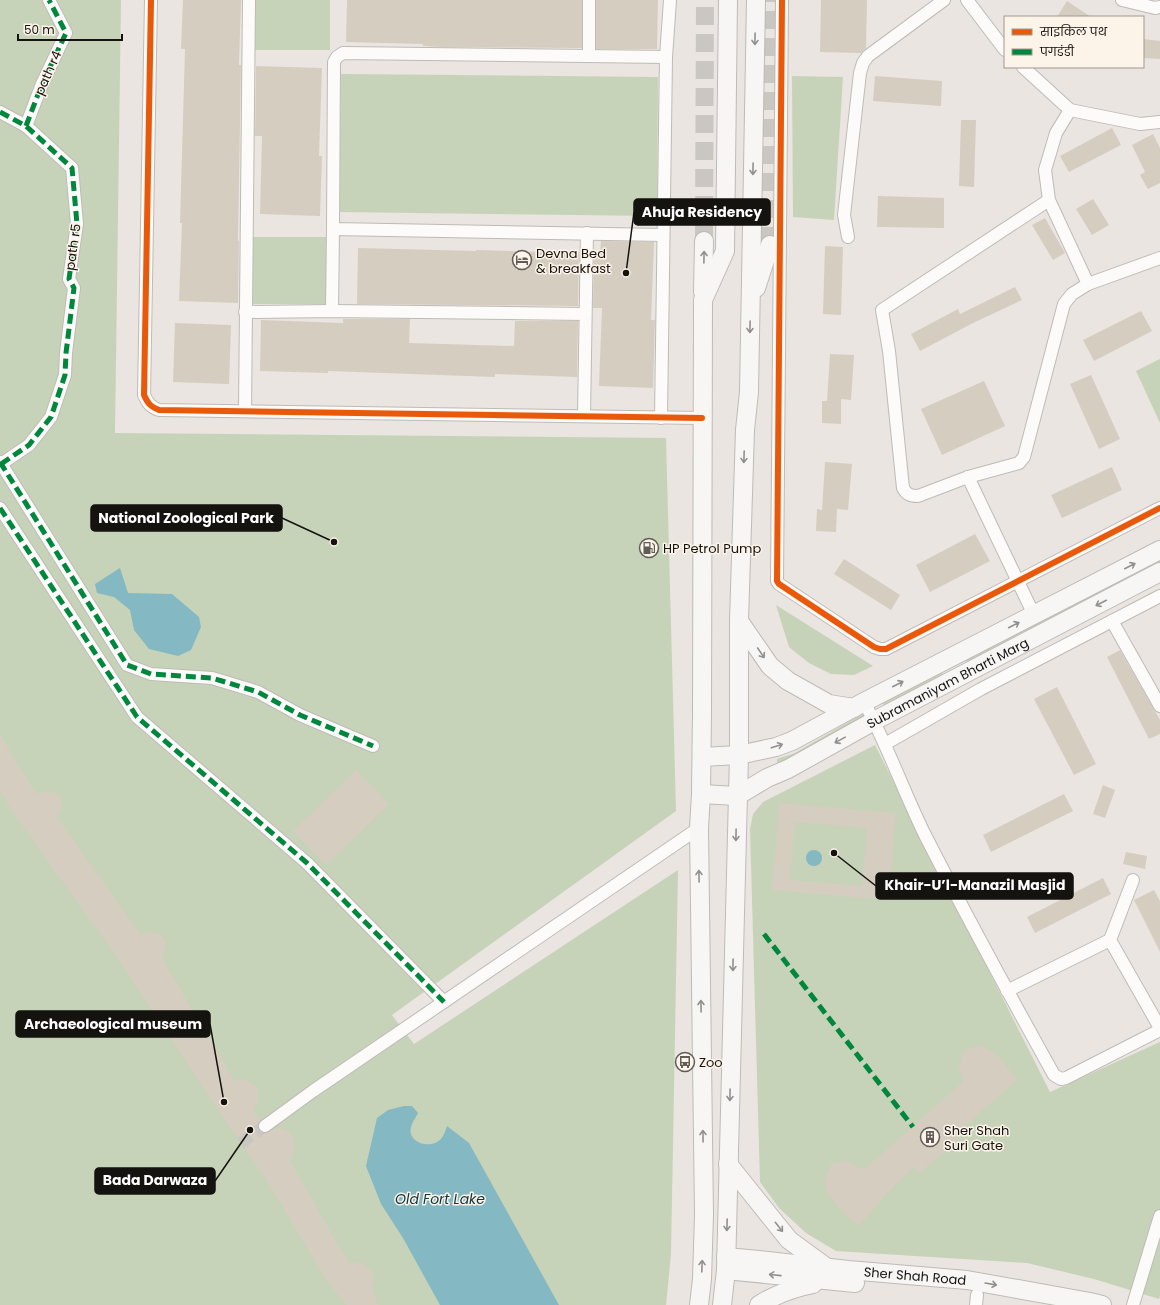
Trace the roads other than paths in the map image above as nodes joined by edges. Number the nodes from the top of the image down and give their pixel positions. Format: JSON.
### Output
{"nodes":[{"id":1,"x":49,"y":0,"type":"edge"},
{"id":2,"x":151,"y":0,"type":"edge"},
{"id":3,"x":248,"y":0,"type":"edge"},
{"id":4,"x":589,"y":0,"type":"edge"},
{"id":5,"x":670,"y":0,"type":"edge"},
{"id":6,"x":728,"y":0,"type":"edge"},
{"id":7,"x":756,"y":0,"type":"edge"},
{"id":8,"x":782,"y":0,"type":"edge"},
{"id":9,"x":944,"y":0,"type":"edge"},
{"id":10,"x":967,"y":0,"type":"edge"},
{"id":11,"x":1122,"y":0,"type":"edge"},
{"id":12,"x":1160,"y":7,"type":"edge"},
{"id":13,"x":1004,"y":49,"type":"edge"},
{"id":14,"x":589,"y":56,"type":"junction"},
{"id":15,"x":666,"y":57,"type":"junction"},
{"id":16,"x":1024,"y":68,"type":"edge"},
{"id":17,"x":1070,"y":110,"type":"junction"},
{"id":18,"x":0,"y":112,"type":"edge"},
{"id":19,"x":1160,"y":122,"type":"edge"},
{"id":20,"x":26,"y":126,"type":"junction"},
{"id":21,"x":1048,"y":200,"type":"junction"},
{"id":22,"x":333,"y":229,"type":"junction"},
{"id":23,"x":587,"y":233,"type":"junction"},
{"id":24,"x":663,"y":235,"type":"junction"},
{"id":25,"x":848,"y":237,"type":"dead end"},
{"id":26,"x":704,"y":241,"type":"tunnel mouth"},
{"id":27,"x":770,"y":245,"type":"tunnel mouth"},
{"id":28,"x":1160,"y":258,"type":"edge"},
{"id":29,"x":1088,"y":284,"type":"junction"},
{"id":30,"x":703,"y":300,"type":"junction"},
{"id":31,"x":751,"y":306,"type":"junction"},
{"id":32,"x":332,"y":311,"type":"junction"},
{"id":33,"x":245,"y":312,"type":"junction"},
{"id":34,"x":585,"y":314,"type":"junction"},
{"id":35,"x":245,"y":411,"type":"junction"},
{"id":36,"x":584,"y":416,"type":"junction"},
{"id":37,"x":661,"y":418,"type":"junction"},
{"id":38,"x":702,"y":418,"type":"junction"},
{"id":39,"x":0,"y":463,"type":"edge"},
{"id":40,"x":968,"y":477,"type":"junction"},
{"id":41,"x":0,"y":508,"type":"edge"},
{"id":42,"x":1160,"y":508,"type":"edge"},
{"id":43,"x":1160,"y":550,"type":"edge"},
{"id":44,"x":1160,"y":572,"type":"edge"},
{"id":45,"x":1017,"y":581,"type":"junction"},
{"id":46,"x":1160,"y":596,"type":"edge"},
{"id":47,"x":1034,"y":615,"type":"junction"},
{"id":48,"x":739,"y":621,"type":"junction"},
{"id":49,"x":1112,"y":621,"type":"junction"},
{"id":50,"x":859,"y":705,"type":"junction"},
{"id":51,"x":1160,"y":706,"type":"edge"},
{"id":52,"x":874,"y":721,"type":"junction"},
{"id":53,"x":885,"y":744,"type":"junction"},
{"id":54,"x":373,"y":746,"type":"dead end"},
{"id":55,"x":739,"y":755,"type":"junction"},
{"id":56,"x":702,"y":757,"type":"junction"},
{"id":57,"x":701,"y":794,"type":"junction"},
{"id":58,"x":737,"y":796,"type":"junction"},
{"id":59,"x":698,"y":828,"type":"junction"},
{"id":60,"x":1133,"y":880,"type":"dead end"},
{"id":61,"x":1110,"y":940,"type":"junction"},
{"id":62,"x":1007,"y":991,"type":"junction"},
{"id":63,"x":444,"y":1002,"type":"junction"},
{"id":64,"x":1160,"y":1029,"type":"edge"},
{"id":65,"x":265,"y":1126,"type":"tunnel mouth"},
{"id":66,"x":728,"y":1164,"type":"junction"},
{"id":67,"x":1160,"y":1216,"type":"edge"},
{"id":68,"x":726,"y":1264,"type":"junction"},
{"id":69,"x":753,"y":1266,"type":"junction"},
{"id":70,"x":827,"y":1268,"type":"junction"},
{"id":71,"x":841,"y":1282,"type":"junction"},
{"id":72,"x":977,"y":1300,"type":"edge"},
{"id":73,"x":699,"y":1305,"type":"edge"},
{"id":74,"x":722,"y":1305,"type":"edge"},
{"id":75,"x":759,"y":1305,"type":"edge"},
{"id":76,"x":1036,"y":1305,"type":"edge"},
{"id":77,"x":1102,"y":1305,"type":"edge"},
{"id":78,"x":1133,"y":1305,"type":"edge"}],
"edges":[{"from":1,"to":20,"type":"street","name":"path r4"},
{"from":2,"to":35,"type":"street"},
{"from":3,"to":33,"type":"street"},
{"from":4,"to":14,"type":"street"},
{"from":5,"to":15,"type":"street"},
{"from":6,"to":30,"type":"main road"},
{"from":7,"to":31,"type":"main road","one_way":true},
{"from":8,"to":45,"type":"street"},
{"from":9,"to":25,"type":"street"},
{"from":10,"to":13,"type":"street"},
{"from":11,"to":12,"type":"street"},
{"from":14,"to":15,"type":"street"},
{"from":14,"to":22,"type":"street"},
{"from":15,"to":24,"type":"street"},
{"from":16,"to":17,"type":"street"},
{"from":17,"to":19,"type":"street"},
{"from":17,"to":21,"type":"street"},
{"from":18,"to":20,"type":"street","name":"path r5"},
{"from":20,"to":39,"type":"street","name":"path r5"},
{"from":21,"to":29,"type":"street"},
{"from":21,"to":40,"type":"street"},
{"from":22,"to":23,"type":"street"},
{"from":22,"to":32,"type":"street"},
{"from":23,"to":24,"type":"street"},
{"from":23,"to":34,"type":"street"},
{"from":24,"to":37,"type":"street"},
{"from":30,"to":26,"type":"main road","one_way":true},
{"from":27,"to":31,"type":"main road"},
{"from":28,"to":29,"type":"street"},
{"from":29,"to":40,"type":"street"},
{"from":30,"to":38,"type":"main road"},
{"from":31,"to":48,"type":"main road","one_way":true},
{"from":32,"to":33,"type":"street"},
{"from":32,"to":34,"type":"street"},
{"from":33,"to":35,"type":"street"},
{"from":34,"to":36,"type":"street"},
{"from":35,"to":36,"type":"street"},
{"from":36,"to":37,"type":"street"},
{"from":37,"to":38,"type":"street"},
{"from":38,"to":56,"type":"main road"},
{"from":39,"to":54,"type":"street"},
{"from":40,"to":45,"type":"street"},
{"from":41,"to":63,"type":"street"},
{"from":42,"to":45,"type":"street"},
{"from":47,"to":43,"type":"main road","name":"Subramaniyam Bharti Marg","one_way":true},
{"from":44,"to":52,"type":"main road","name":"Subramaniyam Bharti Marg","one_way":true},
{"from":45,"to":47,"type":"street"},
{"from":46,"to":49,"type":"street"},
{"from":50,"to":47,"type":"main road","name":"Subramaniyam Bharti Marg","one_way":true},
{"from":48,"to":50,"type":"main road","one_way":true},
{"from":48,"to":55,"type":"main road"},
{"from":49,"to":51,"type":"street"},
{"from":49,"to":53,"type":"street"},
{"from":50,"to":52,"type":"street"},
{"from":55,"to":50,"type":"main road","name":"Subramaniyam Bharti Marg","one_way":true},
{"from":52,"to":53,"type":"street"},
{"from":52,"to":58,"type":"main road","name":"Subramaniyam Bharti Marg","one_way":true},
{"from":53,"to":62,"type":"street"},
{"from":55,"to":56,"type":"main road","name":"Subramaniyam Bharti Marg"},
{"from":55,"to":58,"type":"main road"},
{"from":56,"to":57,"type":"main road"},
{"from":57,"to":58,"type":"main road"},
{"from":57,"to":59,"type":"main road"},
{"from":58,"to":66,"type":"main road","one_way":true},
{"from":59,"to":63,"type":"street"},
{"from":73,"to":59,"type":"main road","one_way":true},
{"from":60,"to":61,"type":"street"},
{"from":61,"to":62,"type":"street"},
{"from":61,"to":64,"type":"street"},
{"from":62,"to":64,"type":"street"},
{"from":63,"to":65,"type":"street"},
{"from":66,"to":68,"type":"main road","one_way":true},
{"from":66,"to":70,"type":"main road","one_way":true},
{"from":67,"to":78,"type":"street"},
{"from":68,"to":69,"type":"main road","name":"Sher Shah Road"},
{"from":68,"to":74,"type":"main road"},
{"from":69,"to":70,"type":"main road","name":"Sher Shah Road"},
{"from":71,"to":69,"type":"main road","name":"Sher Shah Road","one_way":true},
{"from":70,"to":77,"type":"main road","name":"Sher Shah Road","one_way":true},
{"from":71,"to":72,"type":"main road","name":"Sher Shah Road"},
{"from":71,"to":75,"type":"main road"},
{"from":72,"to":76,"type":"main road","name":"Sher Shah Road"}]}
